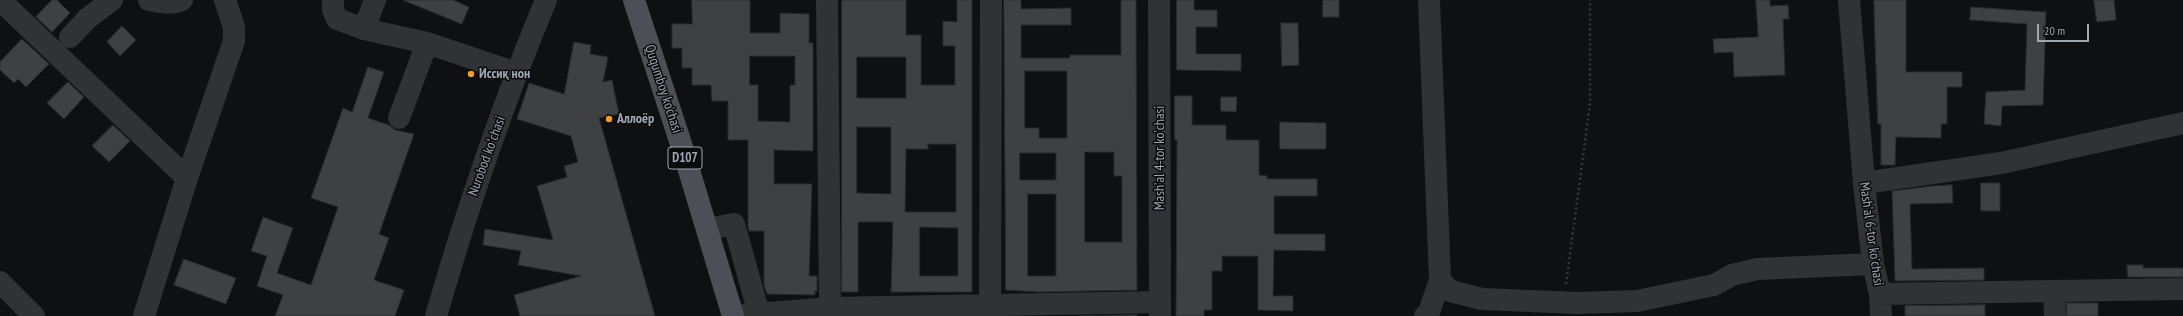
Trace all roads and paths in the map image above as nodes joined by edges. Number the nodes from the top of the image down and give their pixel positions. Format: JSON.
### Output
{"nodes":[{"id":1,"x":0,"y":0,"type":"edge"},
{"id":2,"x":112,"y":0,"type":"edge"},
{"id":3,"x":149,"y":0,"type":"edge"},
{"id":4,"x":182,"y":0,"type":"edge"},
{"id":5,"x":225,"y":0,"type":"edge"},
{"id":6,"x":333,"y":0,"type":"edge"},
{"id":7,"x":375,"y":0,"type":"edge"},
{"id":8,"x":546,"y":0,"type":"edge"},
{"id":9,"x":634,"y":0,"type":"edge"},
{"id":10,"x":827,"y":0,"type":"edge"},
{"id":11,"x":991,"y":0,"type":"edge"},
{"id":12,"x":1159,"y":0,"type":"edge"},
{"id":13,"x":1429,"y":0,"type":"edge"},
{"id":14,"x":1590,"y":0,"type":"edge"},
{"id":15,"x":1849,"y":0,"type":"edge"},
{"id":16,"x":364,"y":29,"type":"junction"},
{"id":17,"x":70,"y":37,"type":"dead end"},
{"id":18,"x":427,"y":43,"type":"junction"},
{"id":19,"x":516,"y":73,"type":"junction"},
{"id":20,"x":399,"y":118,"type":"dead end"},
{"id":21,"x":2183,"y":122,"type":"edge"},
{"id":22,"x":186,"y":178,"type":"junction"},
{"id":23,"x":1864,"y":183,"type":"junction"},
{"id":24,"x":707,"y":229,"type":"junction"},
{"id":25,"x":1873,"y":264,"type":"junction"},
{"id":26,"x":1440,"y":280,"type":"junction"},
{"id":27,"x":0,"y":282,"type":"edge"},
{"id":28,"x":2183,"y":288,"type":"edge"},
{"id":29,"x":2054,"y":291,"type":"junction"},
{"id":30,"x":1880,"y":294,"type":"junction"},
{"id":31,"x":1564,"y":302,"type":"junction"},
{"id":32,"x":830,"y":308,"type":"junction"},
{"id":33,"x":1160,"y":309,"type":"edge"},
{"id":34,"x":990,"y":311,"type":"edge"},
{"id":35,"x":23,"y":312,"type":"edge"},
{"id":36,"x":759,"y":314,"type":"junction"},
{"id":37,"x":144,"y":316,"type":"edge"},
{"id":38,"x":436,"y":316,"type":"edge"},
{"id":39,"x":733,"y":316,"type":"edge"},
{"id":40,"x":1425,"y":316,"type":"edge"},
{"id":41,"x":1881,"y":316,"type":"edge"},
{"id":42,"x":2055,"y":316,"type":"edge"}],
"edges":[{"from":1,"to":22,"type":"street"},
{"from":2,"to":17,"type":"street"},
{"from":3,"to":4,"type":"street"},
{"from":5,"to":22,"type":"street"},
{"from":6,"to":16,"type":"street"},
{"from":7,"to":16,"type":"street"},
{"from":8,"to":19,"type":"street","name":"Nurobod koʻchasi"},
{"from":9,"to":24,"type":"main road","name":"Ququmboy ko'chasi","number":"D107"},
{"from":10,"to":32,"type":"street"},
{"from":11,"to":34,"type":"street"},
{"from":12,"to":33,"type":"street","name":"Mashʼal 4-tor koʼchasi"},
{"from":13,"to":26,"type":"street"},
{"from":14,"to":31,"type":"path"},
{"from":15,"to":23,"type":"street","name":"Mashʼal 6-tor koʼchasi"},
{"from":16,"to":18,"type":"street"},
{"from":18,"to":19,"type":"street"},
{"from":18,"to":20,"type":"street"},
{"from":19,"to":38,"type":"street","name":"Nurobod koʻchasi"},
{"from":21,"to":23,"type":"street"},
{"from":22,"to":37,"type":"street"},
{"from":23,"to":25,"type":"street","name":"Mashʼal 6-tor koʼchasi"},
{"from":24,"to":36,"type":"street"},
{"from":24,"to":39,"type":"main road","name":"Ququmboy ko'chasi","number":"D107"},
{"from":25,"to":30,"type":"street","name":"Mashʼal 6-tor koʼchasi"},
{"from":25,"to":31,"type":"street"},
{"from":26,"to":31,"type":"street"},
{"from":26,"to":40,"type":"street"},
{"from":27,"to":35,"type":"street"},
{"from":28,"to":29,"type":"street","name":"Mashʼal 6-tor koʼchasi"},
{"from":29,"to":30,"type":"street","name":"Mashʼal 6-tor koʼchasi"},
{"from":29,"to":42,"type":"street"},
{"from":30,"to":41,"type":"street"},
{"from":32,"to":34,"type":"street"},
{"from":32,"to":36,"type":"street"},
{"from":33,"to":34,"type":"street"},
{"from":36,"to":39,"type":"street"}]}
